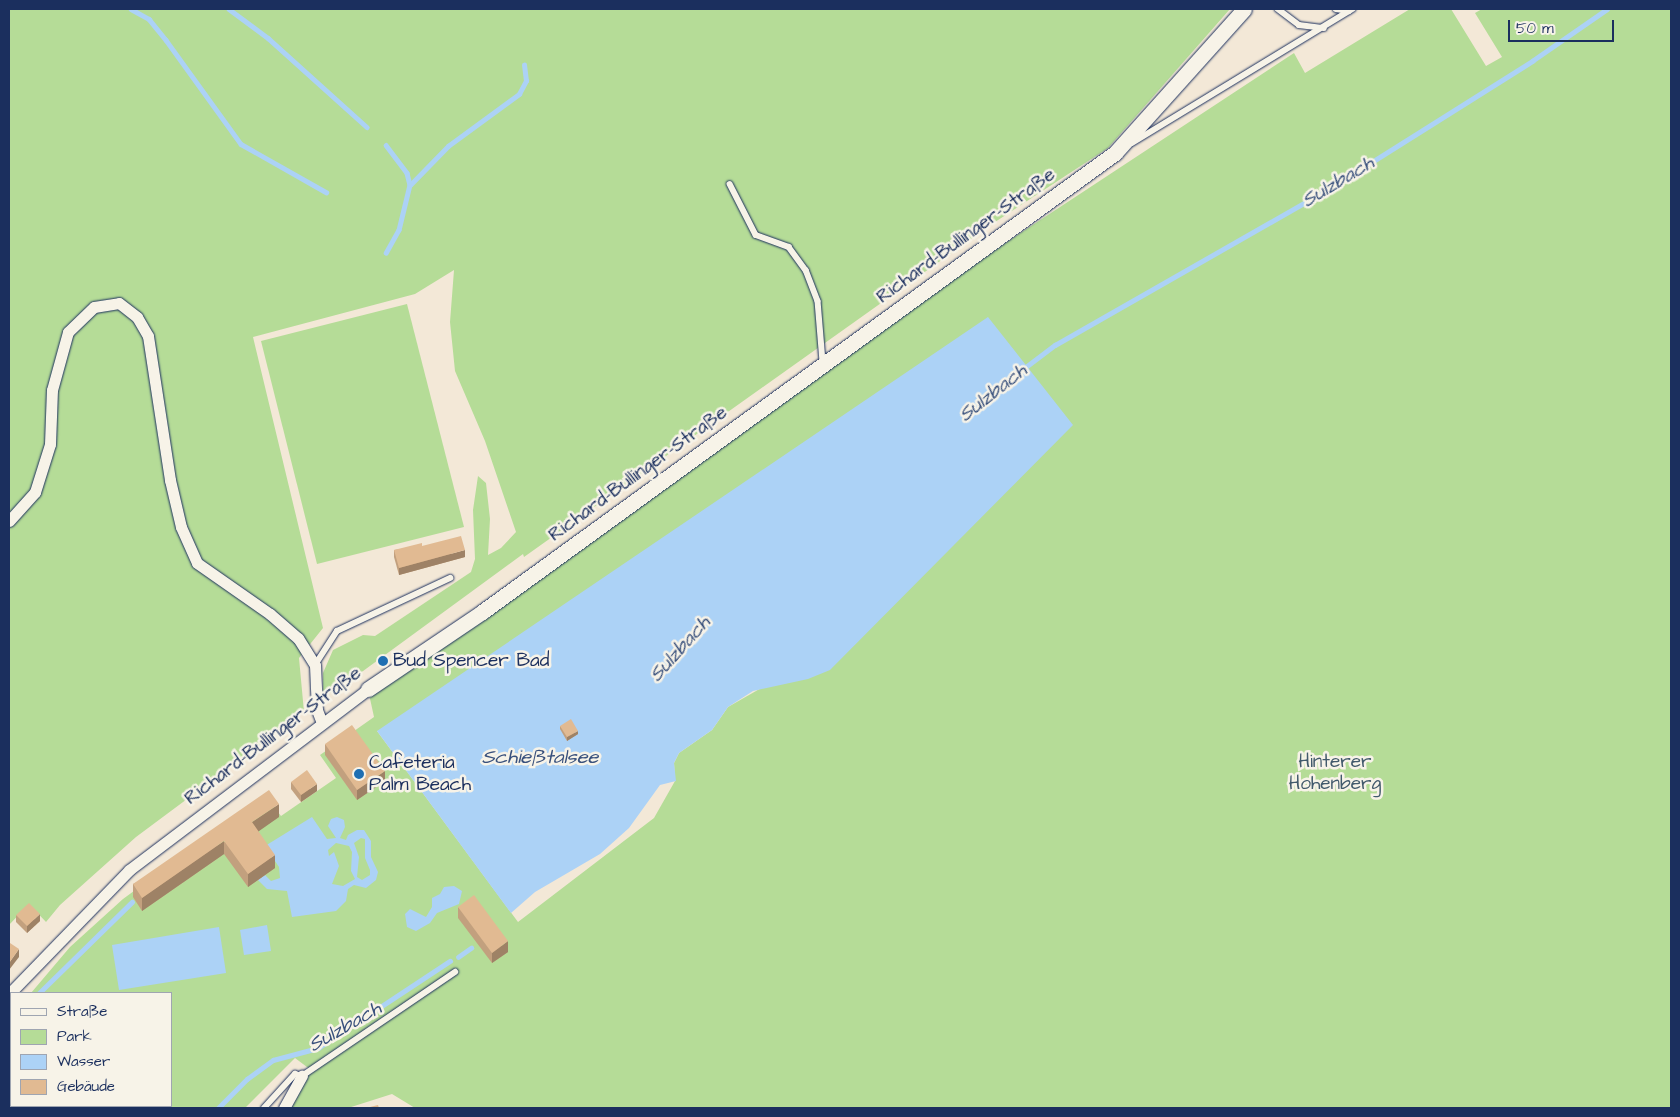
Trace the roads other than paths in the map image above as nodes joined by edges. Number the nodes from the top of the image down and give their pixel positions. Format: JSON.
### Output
{"nodes":[{"id":1,"x":1244,"y":9,"type":"edge"},
{"id":2,"x":1278,"y":9,"type":"edge"},
{"id":3,"x":1336,"y":9,"type":"edge"},
{"id":4,"x":1351,"y":10,"type":"edge"},
{"id":5,"x":1324,"y":28,"type":"junction"},
{"id":6,"x":1115,"y":153,"type":"junction"},
{"id":7,"x":730,"y":184,"type":"dead end"},
{"id":8,"x":823,"y":364,"type":"junction"},
{"id":9,"x":9,"y":521,"type":"edge"},
{"id":10,"x":450,"y":578,"type":"dead end"},
{"id":11,"x":315,"y":665,"type":"junction"},
{"id":12,"x":368,"y":689,"type":"joint"},
{"id":13,"x":322,"y":724,"type":"junction"},
{"id":14,"x":456,"y":972,"type":"dead end"},
{"id":15,"x":11,"y":992,"type":"edge"},
{"id":16,"x":302,"y":1076,"type":"junction"},
{"id":17,"x":264,"y":1108,"type":"edge"},
{"id":18,"x":284,"y":1108,"type":"edge"}],
"edges":[{"from":1,"to":6,"type":"street"},
{"from":2,"to":5,"type":"lane"},
{"from":3,"to":4,"type":"lane","name":"Richard-Bullinger-Straße"},
{"from":4,"to":5,"type":"lane","name":"Richard-Bullinger-Straße"},
{"from":5,"to":6,"type":"lane","name":"Richard-Bullinger-Straße"},
{"from":6,"to":8,"type":"street","name":"Richard-Bullinger-Straße"},
{"from":7,"to":8,"type":"lane"},
{"from":8,"to":12,"type":"street","name":"Richard-Bullinger-Straße"},
{"from":9,"to":11,"type":"street"},
{"from":10,"to":11,"type":"lane"},
{"from":11,"to":13,"type":"street"},
{"from":12,"to":13,"type":"street","name":"Richard-Bullinger-Straße"},
{"from":13,"to":15,"type":"street","name":"Richard-Bullinger-Straße"},
{"from":14,"to":16,"type":"lane"},
{"from":16,"to":17,"type":"lane"},
{"from":16,"to":18,"type":"street"}]}
